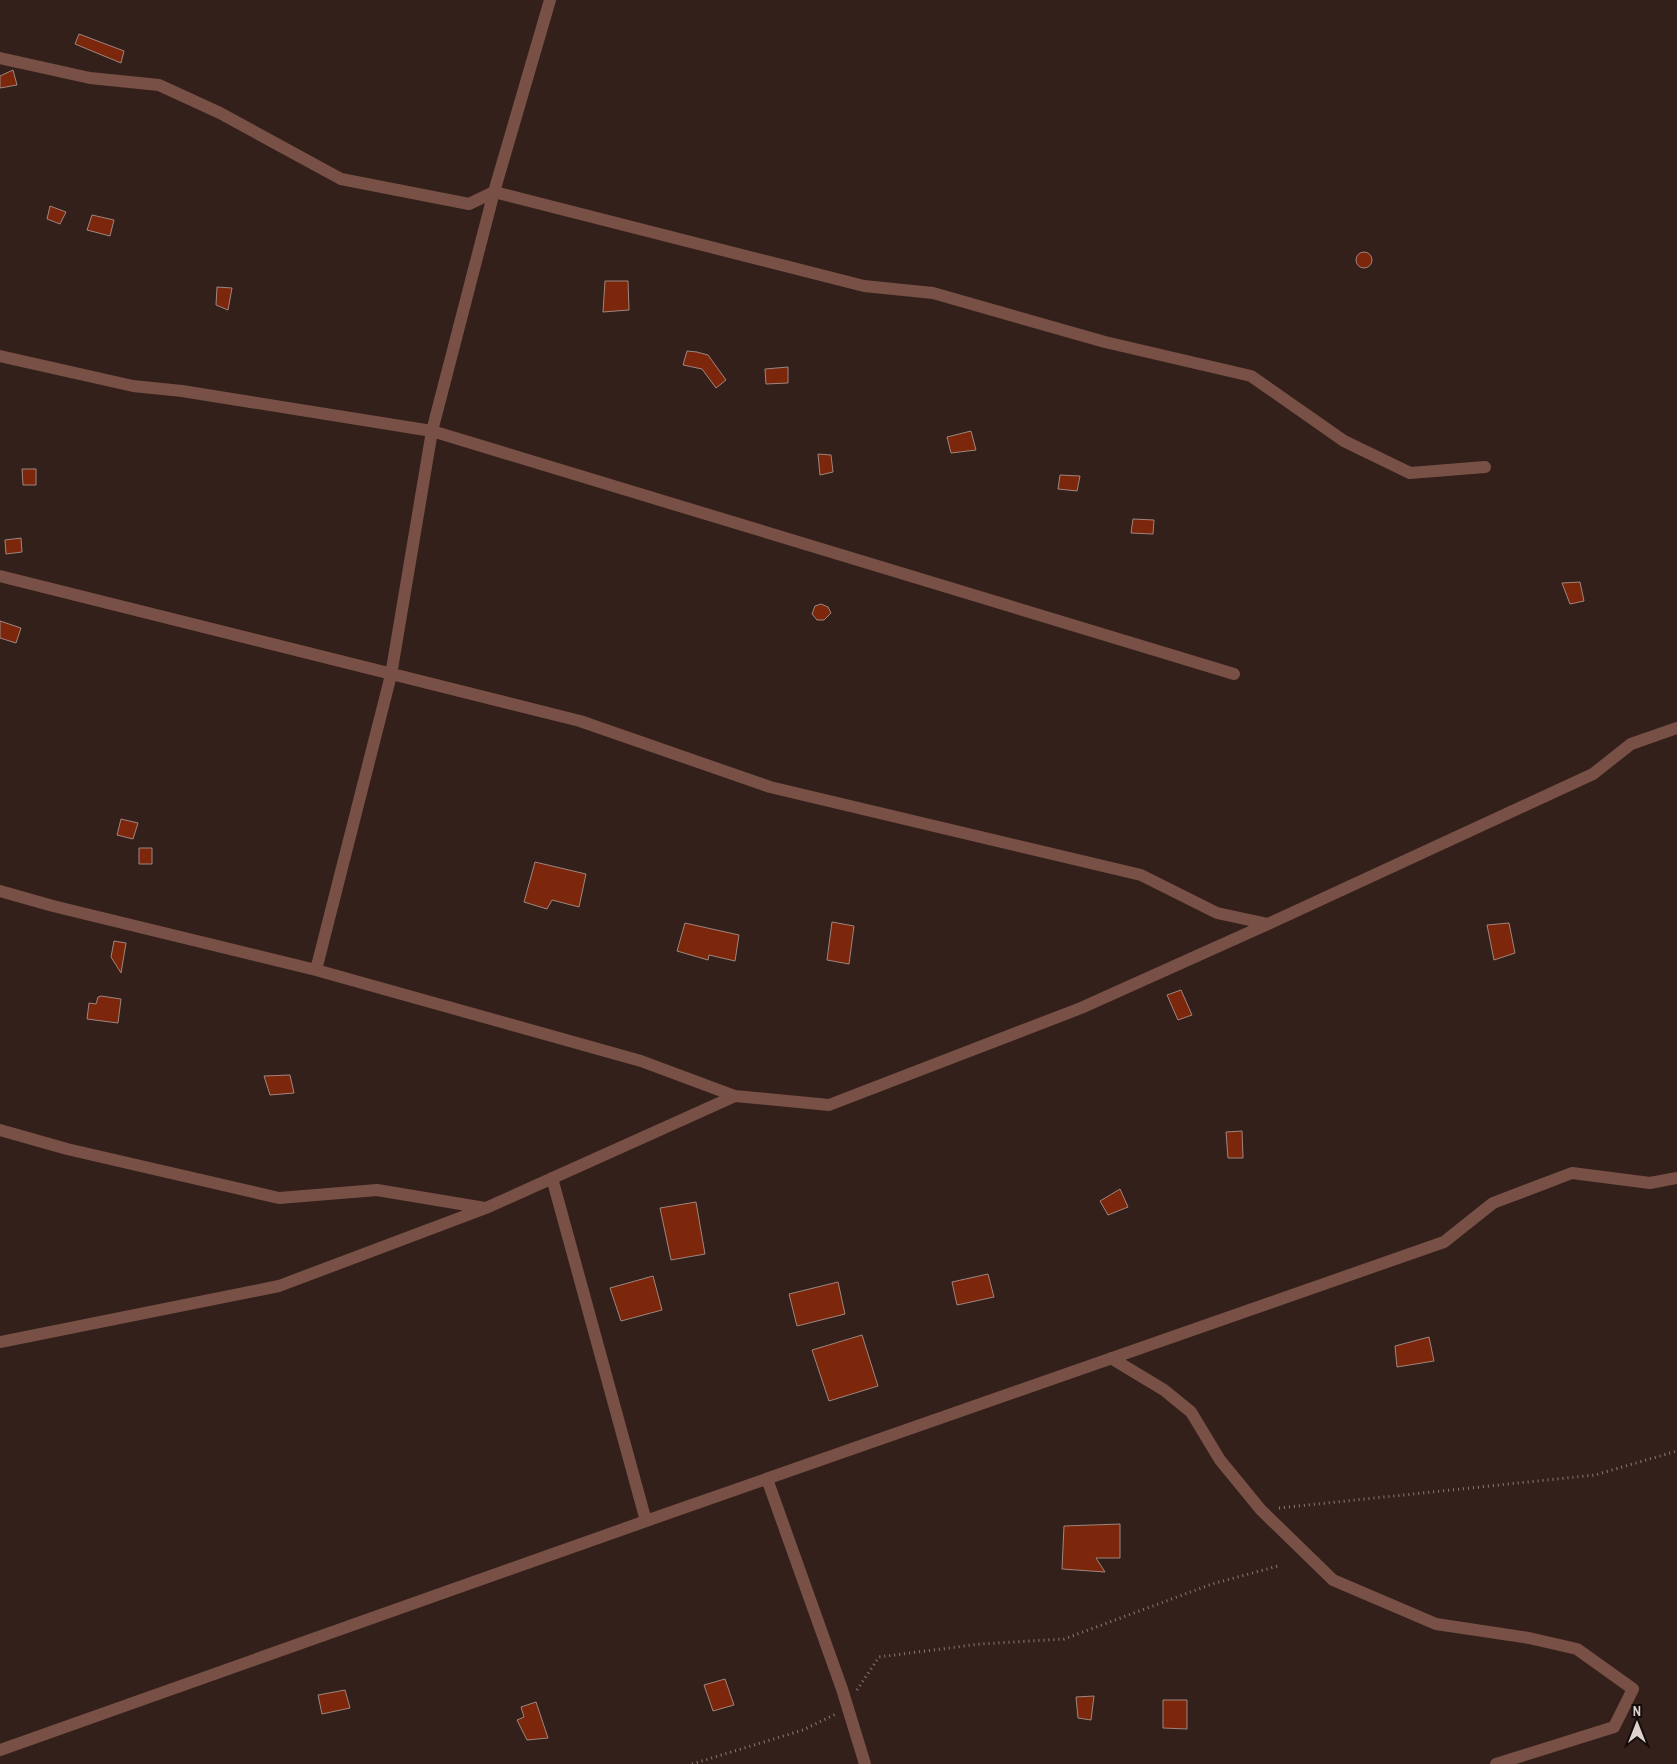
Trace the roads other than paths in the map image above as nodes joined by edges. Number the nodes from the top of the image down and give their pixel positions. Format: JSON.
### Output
{"nodes":[{"id":1,"x":550,"y":0,"type":"edge"},
{"id":2,"x":0,"y":58,"type":"edge"},
{"id":3,"x":494,"y":192,"type":"junction"},
{"id":4,"x":0,"y":356,"type":"edge"},
{"id":5,"x":432,"y":431,"type":"junction"},
{"id":6,"x":1484,"y":467,"type":"dead end"},
{"id":7,"x":0,"y":576,"type":"edge"},
{"id":8,"x":1234,"y":674,"type":"dead end"},
{"id":9,"x":391,"y":675,"type":"junction"},
{"id":10,"x":1677,"y":728,"type":"edge"},
{"id":11,"x":0,"y":891,"type":"edge"},
{"id":12,"x":1268,"y":924,"type":"junction"},
{"id":13,"x":316,"y":970,"type":"junction"},
{"id":14,"x":734,"y":1096,"type":"junction"},
{"id":15,"x":0,"y":1130,"type":"edge"},
{"id":16,"x":552,"y":1178,"type":"junction"},
{"id":17,"x":1677,"y":1178,"type":"edge"},
{"id":18,"x":486,"y":1208,"type":"junction"},
{"id":19,"x":0,"y":1342,"type":"edge"},
{"id":20,"x":1111,"y":1358,"type":"junction"},
{"id":21,"x":767,"y":1479,"type":"junction"},
{"id":22,"x":646,"y":1521,"type":"junction"},
{"id":23,"x":0,"y":1750,"type":"edge"},
{"id":24,"x":865,"y":1764,"type":"edge"},
{"id":25,"x":1496,"y":1764,"type":"edge"}],
"edges":[{"from":1,"to":3,"type":"street"},
{"from":2,"to":3,"type":"street"},
{"from":3,"to":5,"type":"street"},
{"from":3,"to":6,"type":"street"},
{"from":4,"to":5,"type":"street"},
{"from":5,"to":8,"type":"street"},
{"from":5,"to":9,"type":"street"},
{"from":7,"to":9,"type":"street"},
{"from":9,"to":12,"type":"street"},
{"from":9,"to":13,"type":"street"},
{"from":10,"to":12,"type":"street"},
{"from":11,"to":13,"type":"street"},
{"from":12,"to":14,"type":"street"},
{"from":13,"to":14,"type":"street"},
{"from":14,"to":16,"type":"street"},
{"from":15,"to":18,"type":"street"},
{"from":16,"to":18,"type":"street"},
{"from":16,"to":22,"type":"street"},
{"from":17,"to":20,"type":"street"},
{"from":18,"to":19,"type":"street"},
{"from":20,"to":21,"type":"street"},
{"from":20,"to":25,"type":"street"},
{"from":21,"to":22,"type":"street"},
{"from":21,"to":24,"type":"street"},
{"from":22,"to":23,"type":"street"}]}
